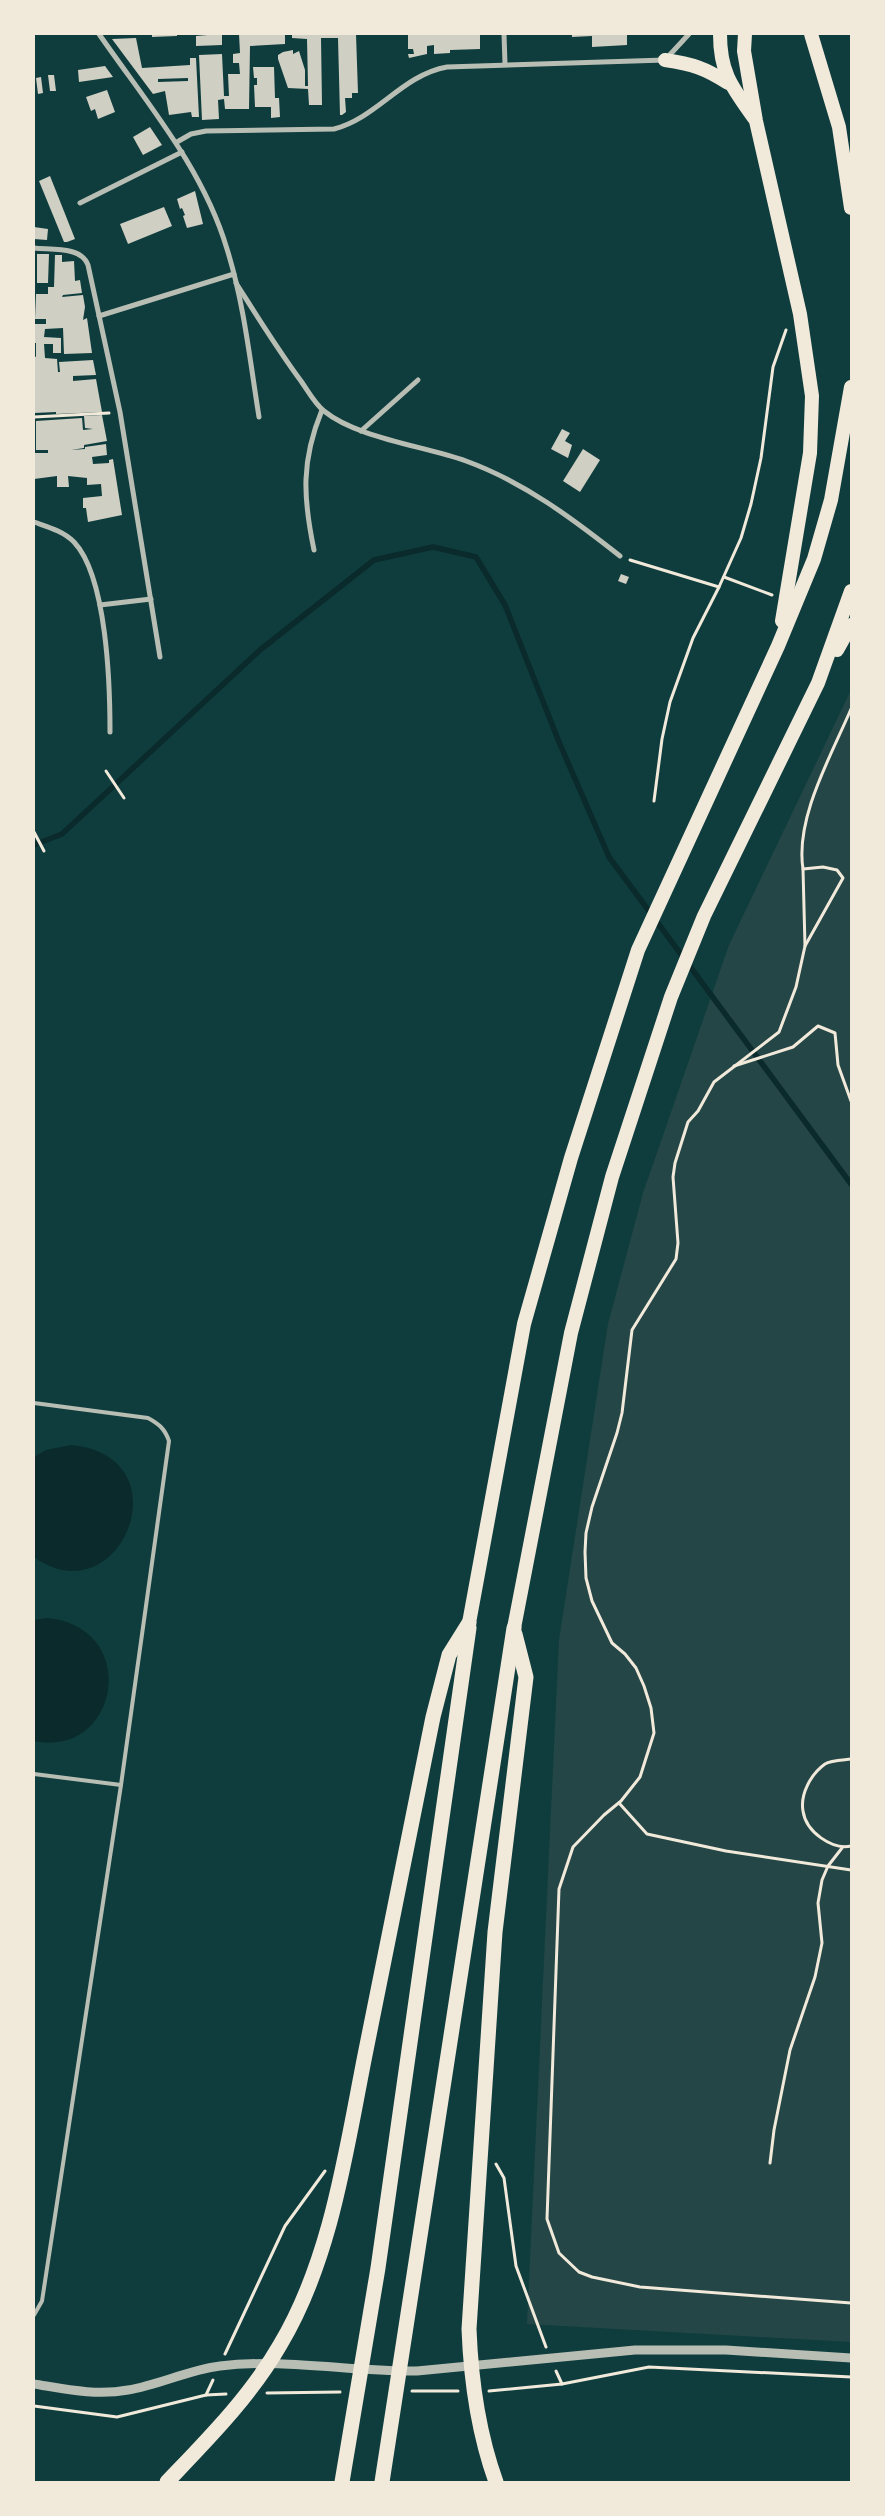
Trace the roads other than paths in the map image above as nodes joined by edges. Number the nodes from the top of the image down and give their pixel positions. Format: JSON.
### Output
{"nodes":[{"id":1,"x":99,"y":34,"type":"edge"},
{"id":2,"x":504,"y":34,"type":"edge"},
{"id":3,"x":690,"y":34,"type":"edge"},
{"id":4,"x":720,"y":34,"type":"edge"},
{"id":5,"x":745,"y":34,"type":"edge"},
{"id":6,"x":812,"y":34,"type":"edge"},
{"id":7,"x":665,"y":60,"type":"junction"},
{"id":8,"x":505,"y":64,"type":"junction"},
{"id":9,"x":728,"y":83,"type":"junction"},
{"id":10,"x":756,"y":121,"type":"junction"},
{"id":11,"x":177,"y":142,"type":"junction"},
{"id":12,"x":182,"y":152,"type":"junction"},
{"id":13,"x":80,"y":202,"type":"dead end"},
{"id":14,"x":851,"y":208,"type":"edge"},
{"id":15,"x":34,"y":248,"type":"edge"},
{"id":16,"x":234,"y":274,"type":"junction"},
{"id":17,"x":236,"y":283,"type":"junction"},
{"id":18,"x":99,"y":316,"type":"junction"},
{"id":19,"x":418,"y":380,"type":"dead end"},
{"id":20,"x":851,"y":387,"type":"edge"},
{"id":21,"x":322,"y":410,"type":"junction"},
{"id":22,"x":259,"y":417,"type":"dead end"},
{"id":23,"x":361,"y":431,"type":"junction"},
{"id":24,"x":34,"y":522,"type":"edge"},
{"id":25,"x":314,"y":550,"type":"dead end"},
{"id":26,"x":620,"y":556,"type":"road end"},
{"id":27,"x":851,"y":591,"type":"edge"},
{"id":28,"x":151,"y":599,"type":"junction"},
{"id":29,"x":100,"y":605,"type":"junction"},
{"id":30,"x":851,"y":625,"type":"edge"},
{"id":31,"x":778,"y":646,"type":"junction"},
{"id":32,"x":160,"y":657,"type":"dead end"},
{"id":33,"x":818,"y":683,"type":"junction"},
{"id":34,"x":110,"y":732,"type":"dead end"},
{"id":35,"x":34,"y":1403,"type":"edge"},
{"id":36,"x":469,"y":1623,"type":"junction"},
{"id":37,"x":514,"y":1628,"type":"junction"},
{"id":38,"x":34,"y":1774,"type":"edge"},
{"id":39,"x":120,"y":1785,"type":"junction"},
{"id":40,"x":34,"y":2315,"type":"edge"},
{"id":41,"x":851,"y":2358,"type":"edge"},
{"id":42,"x":34,"y":2384,"type":"edge"},
{"id":43,"x":167,"y":2482,"type":"edge"},
{"id":44,"x":342,"y":2482,"type":"edge"},
{"id":45,"x":382,"y":2482,"type":"edge"},
{"id":46,"x":496,"y":2482,"type":"edge"}],
"edges":[{"from":1,"to":11,"type":"street"},
{"from":2,"to":8,"type":"street"},
{"from":3,"to":7,"type":"street"},
{"from":4,"to":9,"type":"highway"},
{"from":5,"to":10,"type":"highway"},
{"from":6,"to":14,"type":"highway"},
{"from":7,"to":8,"type":"street"},
{"from":7,"to":9,"type":"highway"},
{"from":8,"to":11,"type":"street"},
{"from":9,"to":10,"type":"highway"},
{"from":10,"to":31,"type":"highway"},
{"from":11,"to":12,"type":"street"},
{"from":12,"to":13,"type":"street"},
{"from":12,"to":16,"type":"street"},
{"from":15,"to":18,"type":"street"},
{"from":16,"to":17,"type":"street"},
{"from":16,"to":18,"type":"street"},
{"from":17,"to":21,"type":"street"},
{"from":17,"to":22,"type":"street"},
{"from":18,"to":28,"type":"street"},
{"from":19,"to":23,"type":"street"},
{"from":20,"to":31,"type":"highway"},
{"from":21,"to":23,"type":"street"},
{"from":21,"to":25,"type":"street"},
{"from":23,"to":26,"type":"street"},
{"from":24,"to":29,"type":"street"},
{"from":27,"to":33,"type":"highway"},
{"from":28,"to":29,"type":"street"},
{"from":28,"to":32,"type":"street"},
{"from":29,"to":34,"type":"street"},
{"from":30,"to":33,"type":"highway"},
{"from":31,"to":36,"type":"highway"},
{"from":33,"to":37,"type":"highway"},
{"from":35,"to":39,"type":"lane"},
{"from":36,"to":43,"type":"highway"},
{"from":36,"to":44,"type":"highway"},
{"from":37,"to":45,"type":"highway"},
{"from":37,"to":46,"type":"highway"},
{"from":38,"to":39,"type":"lane"},
{"from":39,"to":40,"type":"lane"},
{"from":41,"to":42,"type":"street"}]}
